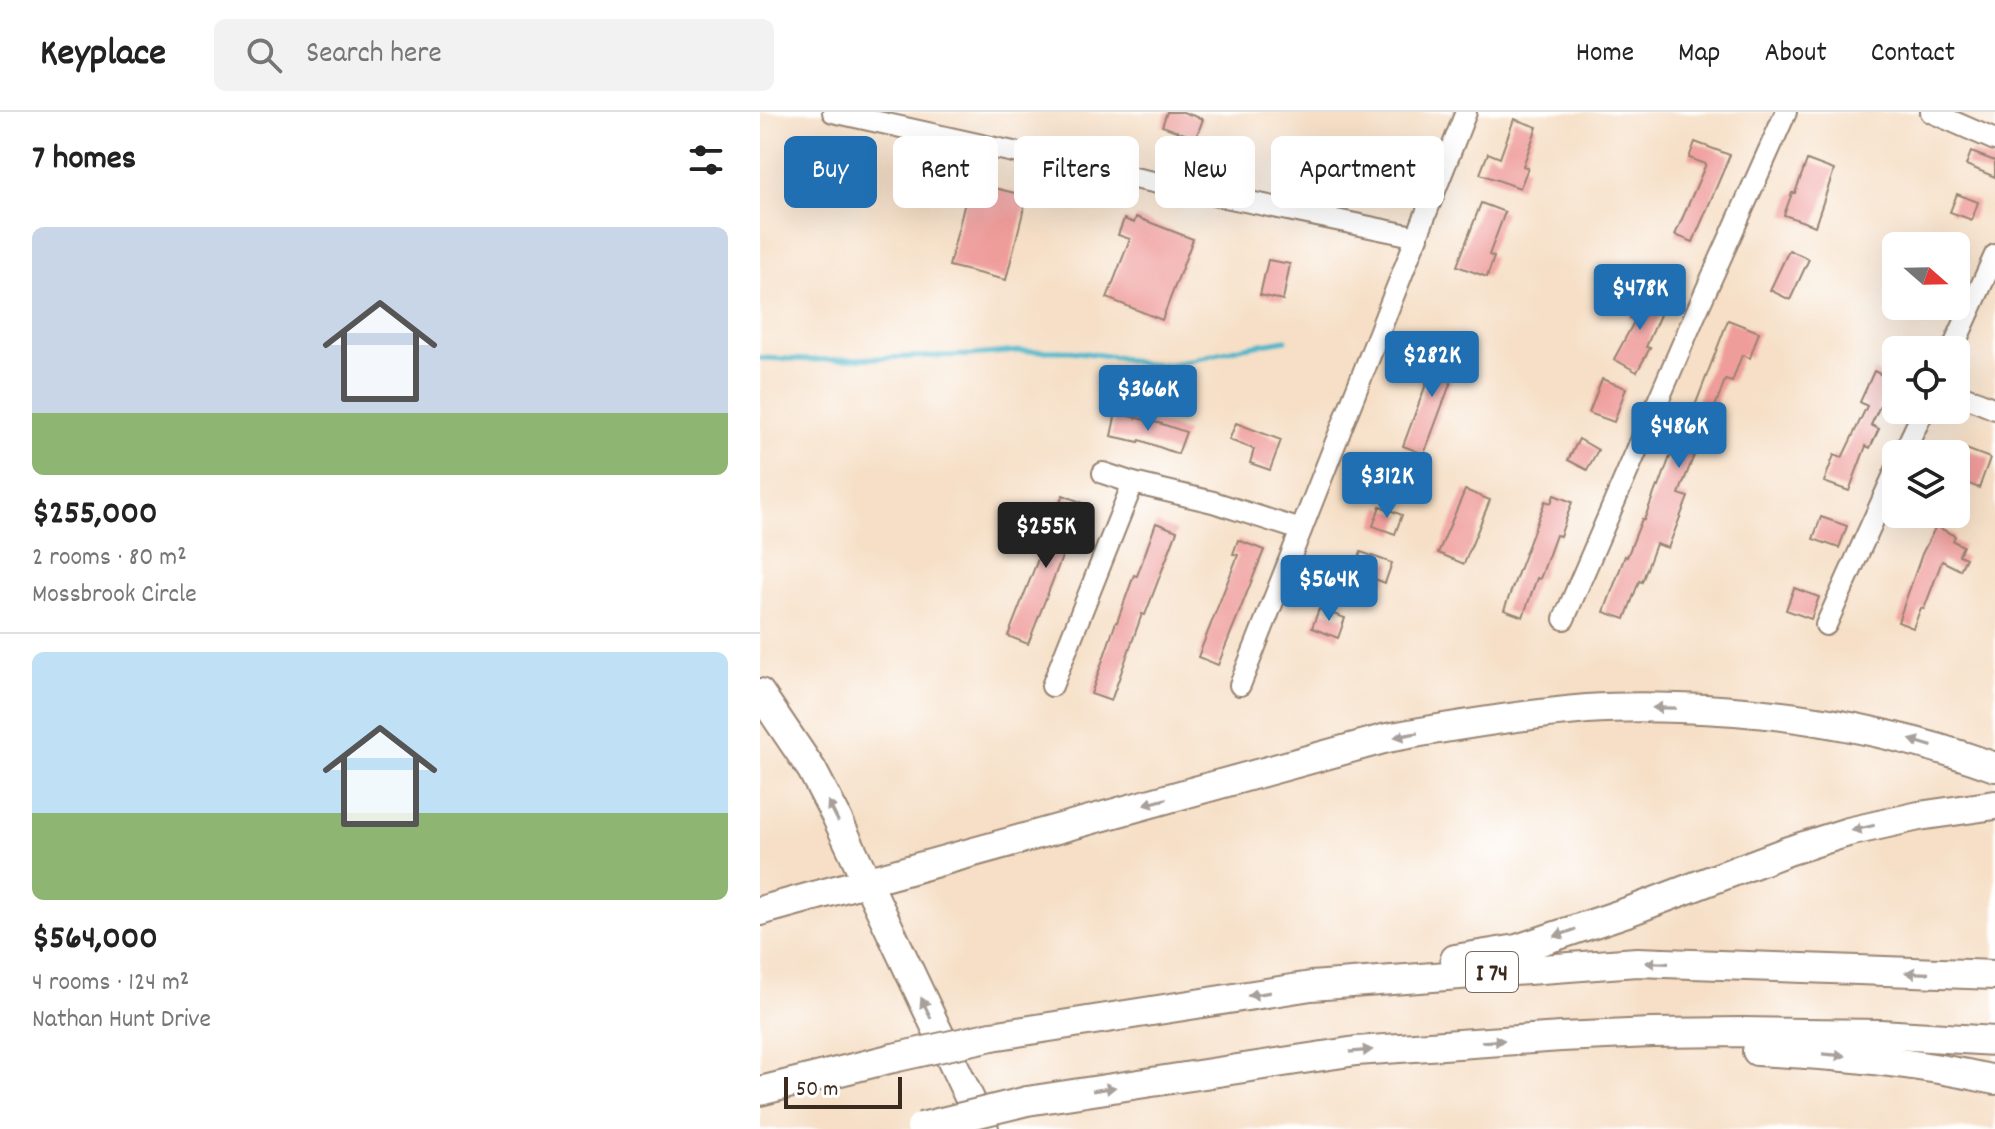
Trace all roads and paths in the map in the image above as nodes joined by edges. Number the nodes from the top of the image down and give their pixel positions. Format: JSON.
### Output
{"nodes":[{"id":1,"x":833,"y":112,"type":"edge"},
{"id":2,"x":1466,"y":112,"type":"edge"},
{"id":3,"x":1786,"y":112,"type":"edge"},
{"id":4,"x":1931,"y":112,"type":"edge"},
{"id":5,"x":1995,"y":140,"type":"edge"},
{"id":6,"x":1418,"y":237,"type":"junction"},
{"id":7,"x":1995,"y":255,"type":"edge"},
{"id":8,"x":1958,"y":336,"type":"edge"},
{"id":9,"x":1970,"y":399,"type":"edge"},
{"id":10,"x":1995,"y":409,"type":"edge"},
{"id":11,"x":1103,"y":473,"type":"dead end"},
{"id":12,"x":1133,"y":483,"type":"junction"},
{"id":13,"x":1882,"y":501,"type":"edge"},
{"id":14,"x":1301,"y":530,"type":"junction"},
{"id":15,"x":1564,"y":619,"type":"dead end"},
{"id":16,"x":1826,"y":625,"type":"dead end"},
{"id":17,"x":1240,"y":685,"type":"dead end"},
{"id":18,"x":1052,"y":686,"type":"dead end"},
{"id":19,"x":760,"y":693,"type":"edge"},
{"id":20,"x":1995,"y":767,"type":"edge"},
{"id":21,"x":1995,"y":805,"type":"edge"},
{"id":22,"x":866,"y":882,"type":"junction"},
{"id":23,"x":760,"y":911,"type":"edge"},
{"id":24,"x":1995,"y":975,"type":"edge"},
{"id":25,"x":1311,"y":986,"type":"junction"},
{"id":26,"x":1561,"y":1037,"type":"junction"},
{"id":27,"x":1995,"y":1041,"type":"edge"},
{"id":28,"x":1995,"y":1080,"type":"edge"},
{"id":29,"x":760,"y":1091,"type":"edge"},
{"id":30,"x":918,"y":1128,"type":"edge"},
{"id":31,"x":984,"y":1129,"type":"edge"}],
"edges":[{"from":1,"to":6,"type":"street"},
{"from":2,"to":6,"type":"street"},
{"from":3,"to":15,"type":"street"},
{"from":4,"to":5,"type":"street"},
{"from":6,"to":14,"type":"street"},
{"from":7,"to":8,"type":"street"},
{"from":9,"to":10,"type":"street"},
{"from":11,"to":12,"type":"street"},
{"from":12,"to":14,"type":"street"},
{"from":12,"to":18,"type":"street"},
{"from":13,"to":16,"type":"street"},
{"from":14,"to":17,"type":"street"},
{"from":22,"to":19,"type":"highway","one_way":true},
{"from":20,"to":22,"type":"highway","one_way":true},
{"from":21,"to":25,"type":"highway","one_way":true},
{"from":22,"to":23,"type":"highway"},
{"from":31,"to":22,"type":"highway","one_way":true},
{"from":24,"to":25,"type":"highway","number":"I 74","one_way":true},
{"from":25,"to":29,"type":"highway","number":"I 74","one_way":true,"bridge":true},
{"from":26,"to":27,"type":"highway"},
{"from":26,"to":28,"type":"highway","one_way":true},
{"from":30,"to":26,"type":"highway","one_way":true,"bridge":true}]}
